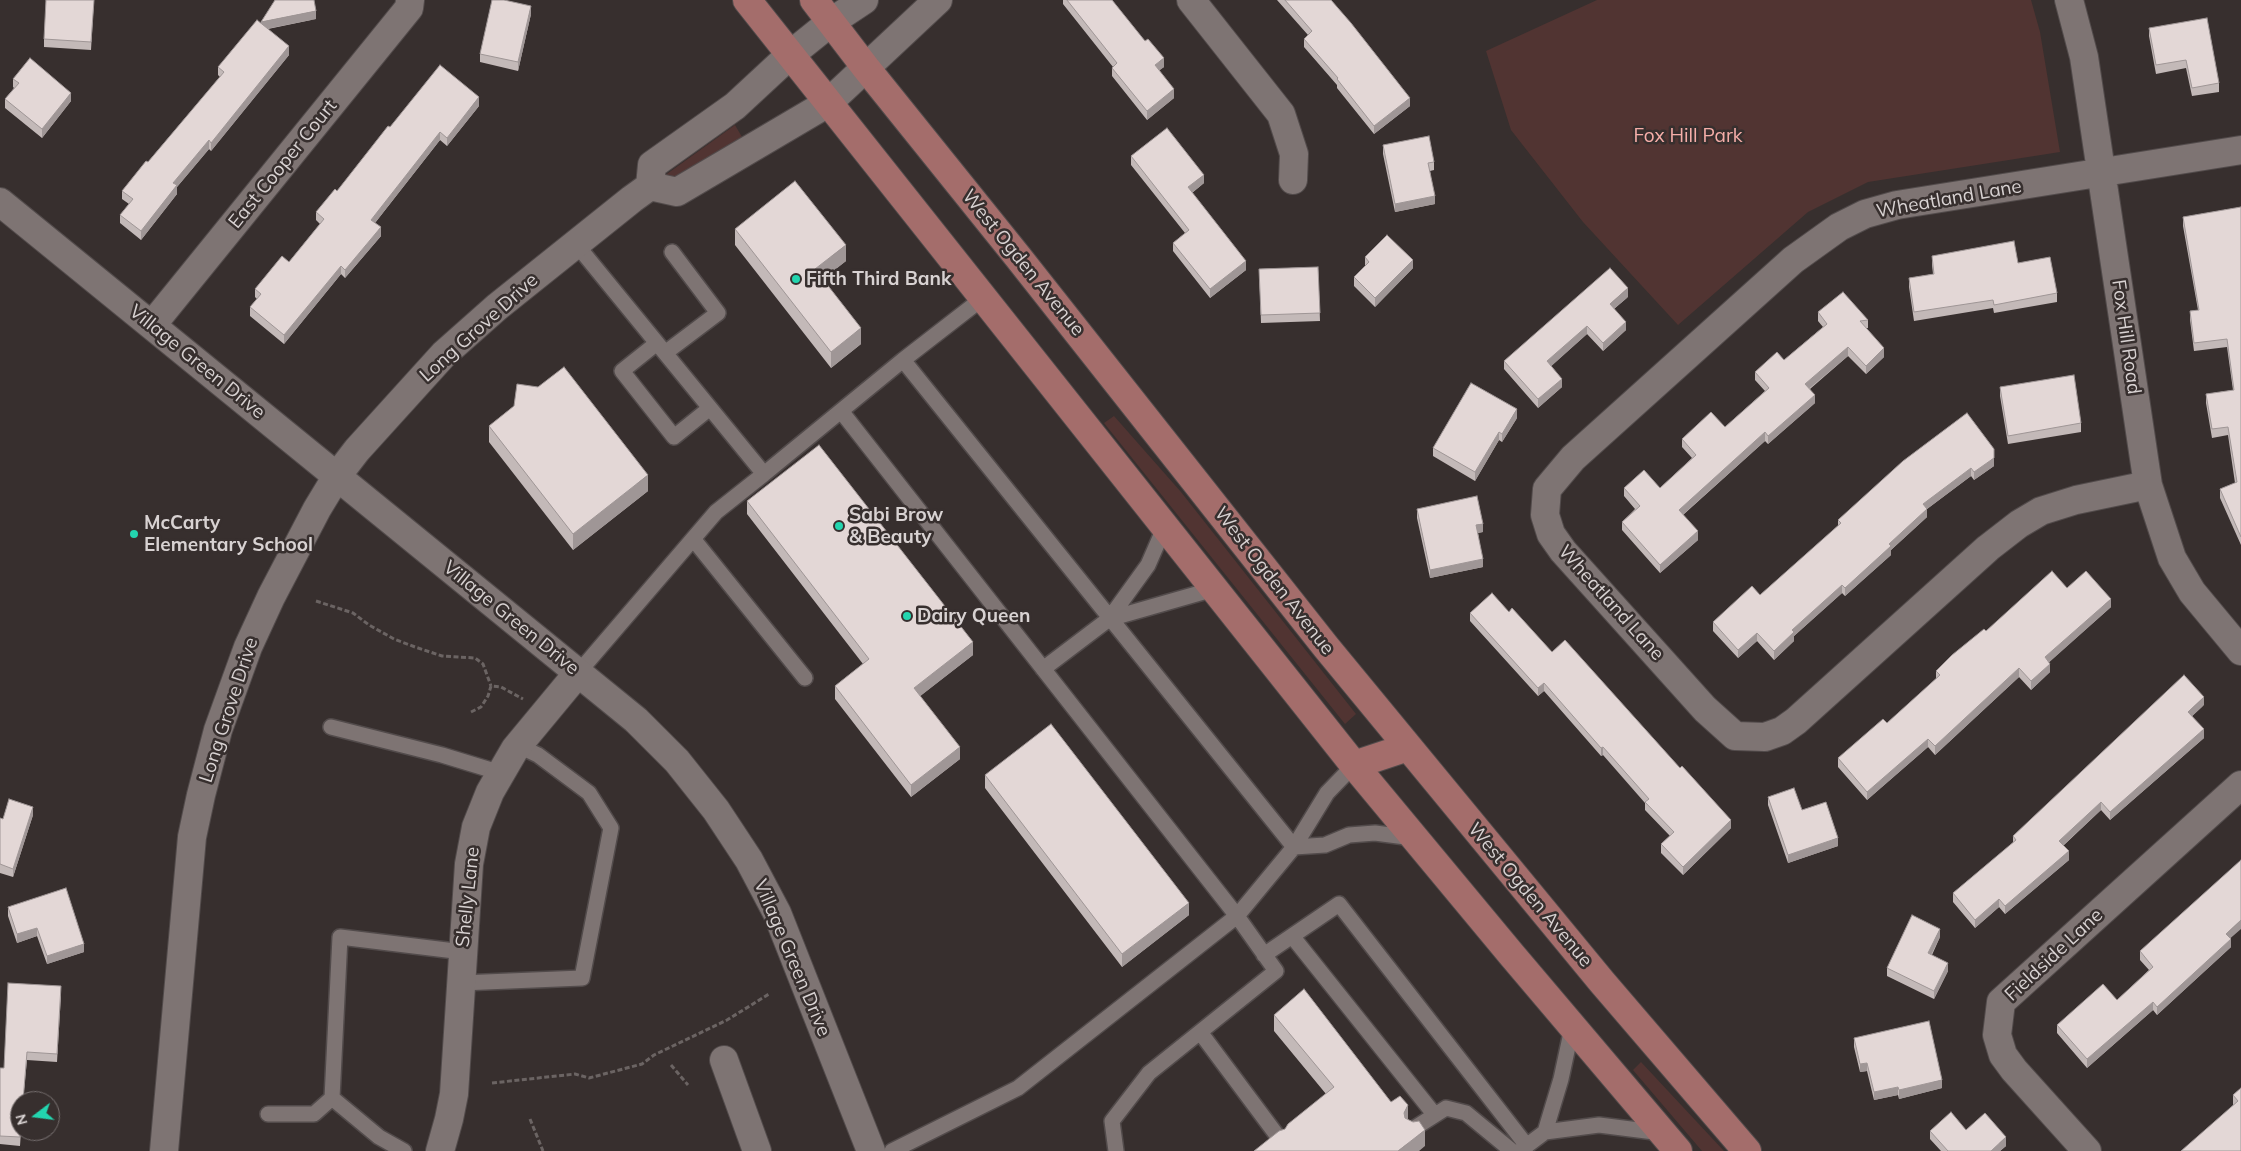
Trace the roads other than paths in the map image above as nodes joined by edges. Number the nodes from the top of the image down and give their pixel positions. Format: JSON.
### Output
{"nodes":[{"id":1,"x":410,"y":0,"type":"edge"},
{"id":2,"x":747,"y":0,"type":"edge"},
{"id":3,"x":814,"y":0,"type":"edge"},
{"id":4,"x":864,"y":0,"type":"edge"},
{"id":5,"x":938,"y":0,"type":"edge"},
{"id":6,"x":1191,"y":0,"type":"edge"},
{"id":7,"x":2069,"y":0,"type":"edge"},
{"id":8,"x":831,"y":22,"type":"junction"},
{"id":9,"x":790,"y":55,"type":"junction"},
{"id":10,"x":866,"y":68,"type":"junction"},
{"id":11,"x":828,"y":103,"type":"junction"},
{"id":12,"x":2241,"y":150,"type":"edge"},
{"id":13,"x":2102,"y":172,"type":"junction"},
{"id":14,"x":1293,"y":180,"type":"dead end"},
{"id":15,"x":650,"y":186,"type":"junction"},
{"id":16,"x":0,"y":202,"type":"edge"},
{"id":17,"x":576,"y":244,"type":"junction"},
{"id":18,"x":672,"y":252,"type":"dead end"},
{"id":19,"x":983,"y":298,"type":"junction"},
{"id":20,"x":152,"y":325,"type":"junction"},
{"id":21,"x":661,"y":348,"type":"junction"},
{"id":22,"x":903,"y":360,"type":"junction"},
{"id":23,"x":710,"y":408,"type":"junction"},
{"id":24,"x":841,"y":411,"type":"junction"},
{"id":25,"x":764,"y":474,"type":"junction"},
{"id":26,"x":337,"y":476,"type":"junction"},
{"id":27,"x":2148,"y":485,"type":"junction"},
{"id":28,"x":1164,"y":526,"type":"junction"},
{"id":29,"x":694,"y":540,"type":"junction"},
{"id":30,"x":1214,"y":589,"type":"junction"},
{"id":31,"x":1109,"y":619,"type":"junction"},
{"id":32,"x":2241,"y":651,"type":"edge"},
{"id":33,"x":1043,"y":669,"type":"junction"},
{"id":34,"x":578,"y":672,"type":"junction"},
{"id":35,"x":805,"y":678,"type":"dead end"},
{"id":36,"x":331,"y":727,"type":"dead end"},
{"id":37,"x":518,"y":746,"type":"junction"},
{"id":38,"x":1408,"y":747,"type":"junction"},
{"id":39,"x":1354,"y":765,"type":"junction"},
{"id":40,"x":501,"y":773,"type":"junction"},
{"id":41,"x":2241,"y":785,"type":"edge"},
{"id":42,"x":1416,"y":838,"type":"junction"},
{"id":43,"x":1294,"y":847,"type":"junction"},
{"id":44,"x":1238,"y":916,"type":"junction"},
{"id":45,"x":1292,"y":936,"type":"junction"},
{"id":46,"x":463,"y":952,"type":"junction"},
{"id":47,"x":1264,"y":955,"type":"junction"},
{"id":48,"x":460,"y":983,"type":"junction"},
{"id":49,"x":1572,"y":1028,"type":"junction"},
{"id":50,"x":1200,"y":1032,"type":"junction"},
{"id":51,"x":724,"y":1060,"type":"dead end"},
{"id":52,"x":332,"y":1098,"type":"junction"},
{"id":53,"x":268,"y":1114,"type":"dead end"},
{"id":54,"x":1434,"y":1114,"type":"junction"},
{"id":55,"x":1413,"y":1129,"type":"edge"},
{"id":56,"x":1545,"y":1132,"type":"junction"},
{"id":57,"x":1279,"y":1138,"type":"edge"},
{"id":58,"x":1670,"y":1142,"type":"edge"},
{"id":59,"x":1524,"y":1148,"type":"edge"},
{"id":60,"x":164,"y":1151,"type":"edge"},
{"id":61,"x":404,"y":1151,"type":"edge"},
{"id":62,"x":440,"y":1151,"type":"edge"},
{"id":63,"x":757,"y":1151,"type":"edge"},
{"id":64,"x":871,"y":1151,"type":"edge"},
{"id":65,"x":892,"y":1151,"type":"edge"},
{"id":66,"x":1116,"y":1151,"type":"edge"},
{"id":67,"x":1512,"y":1151,"type":"edge"},
{"id":68,"x":1748,"y":1151,"type":"edge"},
{"id":69,"x":2087,"y":1151,"type":"edge"}],
"edges":[{"from":1,"to":20,"type":"street","name":"East Cooper Court"},
{"from":2,"to":9,"type":"main road"},
{"from":3,"to":8,"type":"main road","name":"West Ogden Avenue"},
{"from":4,"to":8,"type":"street"},
{"from":5,"to":10,"type":"street"},
{"from":6,"to":14,"type":"street"},
{"from":7,"to":13,"type":"street","name":"Fox Hill Road"},
{"from":8,"to":9,"type":"street"},
{"from":8,"to":10,"type":"main road","name":"West Ogden Avenue"},
{"from":9,"to":11,"type":"main road"},
{"from":9,"to":15,"type":"street"},
{"from":10,"to":11,"type":"street"},
{"from":10,"to":38,"type":"main road","name":"West Ogden Avenue"},
{"from":11,"to":15,"type":"street"},
{"from":11,"to":19,"type":"main road"},
{"from":12,"to":13,"type":"street","name":"Wheatland Lane"},
{"from":13,"to":27,"type":"street","name":"Fox Hill Road"},
{"from":13,"to":27,"type":"street","name":"Wheatland Lane"},
{"from":15,"to":17,"type":"street","name":"Long Grove Drive"},
{"from":16,"to":20,"type":"street","name":"Village Green Drive"},
{"from":17,"to":21,"type":"lane"},
{"from":17,"to":26,"type":"street","name":"Long Grove Drive"},
{"from":18,"to":21,"type":"lane"},
{"from":19,"to":22,"type":"lane"},
{"from":19,"to":28,"type":"main road"},
{"from":20,"to":26,"type":"street","name":"Village Green Drive"},
{"from":21,"to":23,"type":"lane"},
{"from":21,"to":23,"type":"lane"},
{"from":22,"to":24,"type":"lane"},
{"from":22,"to":31,"type":"lane"},
{"from":23,"to":25,"type":"lane"},
{"from":24,"to":25,"type":"lane"},
{"from":24,"to":33,"type":"lane"},
{"from":25,"to":29,"type":"lane"},
{"from":26,"to":34,"type":"street","name":"Village Green Drive"},
{"from":26,"to":60,"type":"street","name":"Long Grove Drive"},
{"from":27,"to":32,"type":"street","name":"Fox Hill Road"},
{"from":28,"to":30,"type":"main road"},
{"from":28,"to":31,"type":"lane"},
{"from":29,"to":34,"type":"lane"},
{"from":29,"to":35,"type":"lane"},
{"from":30,"to":31,"type":"lane"},
{"from":30,"to":39,"type":"main road"},
{"from":31,"to":33,"type":"lane"},
{"from":31,"to":43,"type":"lane"},
{"from":33,"to":44,"type":"lane"},
{"from":34,"to":37,"type":"street","name":"Shelly Lane"},
{"from":34,"to":64,"type":"street","name":"Village Green Drive"},
{"from":36,"to":40,"type":"lane"},
{"from":37,"to":40,"type":"street","name":"Shelly Lane"},
{"from":37,"to":48,"type":"lane"},
{"from":38,"to":39,"type":"main road"},
{"from":38,"to":68,"type":"main road","name":"West Ogden Avenue"},
{"from":39,"to":42,"type":"main road"},
{"from":39,"to":43,"type":"lane"},
{"from":40,"to":46,"type":"street","name":"Shelly Lane"},
{"from":41,"to":69,"type":"street","name":"Fieldside Lane"},
{"from":42,"to":43,"type":"lane"},
{"from":42,"to":49,"type":"main road"},
{"from":43,"to":44,"type":"lane"},
{"from":44,"to":47,"type":"lane"},
{"from":44,"to":65,"type":"lane"},
{"from":45,"to":47,"type":"lane"},
{"from":45,"to":54,"type":"lane"},
{"from":45,"to":59,"type":"lane"},
{"from":46,"to":48,"type":"street","name":"Shelly Lane"},
{"from":46,"to":52,"type":"lane"},
{"from":47,"to":50,"type":"lane"},
{"from":48,"to":62,"type":"street","name":"Shelly Lane"},
{"from":49,"to":56,"type":"lane"},
{"from":49,"to":58,"type":"main road"},
{"from":50,"to":57,"type":"lane"},
{"from":50,"to":66,"type":"lane"},
{"from":51,"to":63,"type":"street"},
{"from":52,"to":53,"type":"lane"},
{"from":52,"to":61,"type":"lane"},
{"from":54,"to":55,"type":"lane"},
{"from":54,"to":67,"type":"lane"},
{"from":56,"to":58,"type":"lane"},
{"from":56,"to":59,"type":"lane"}]}
